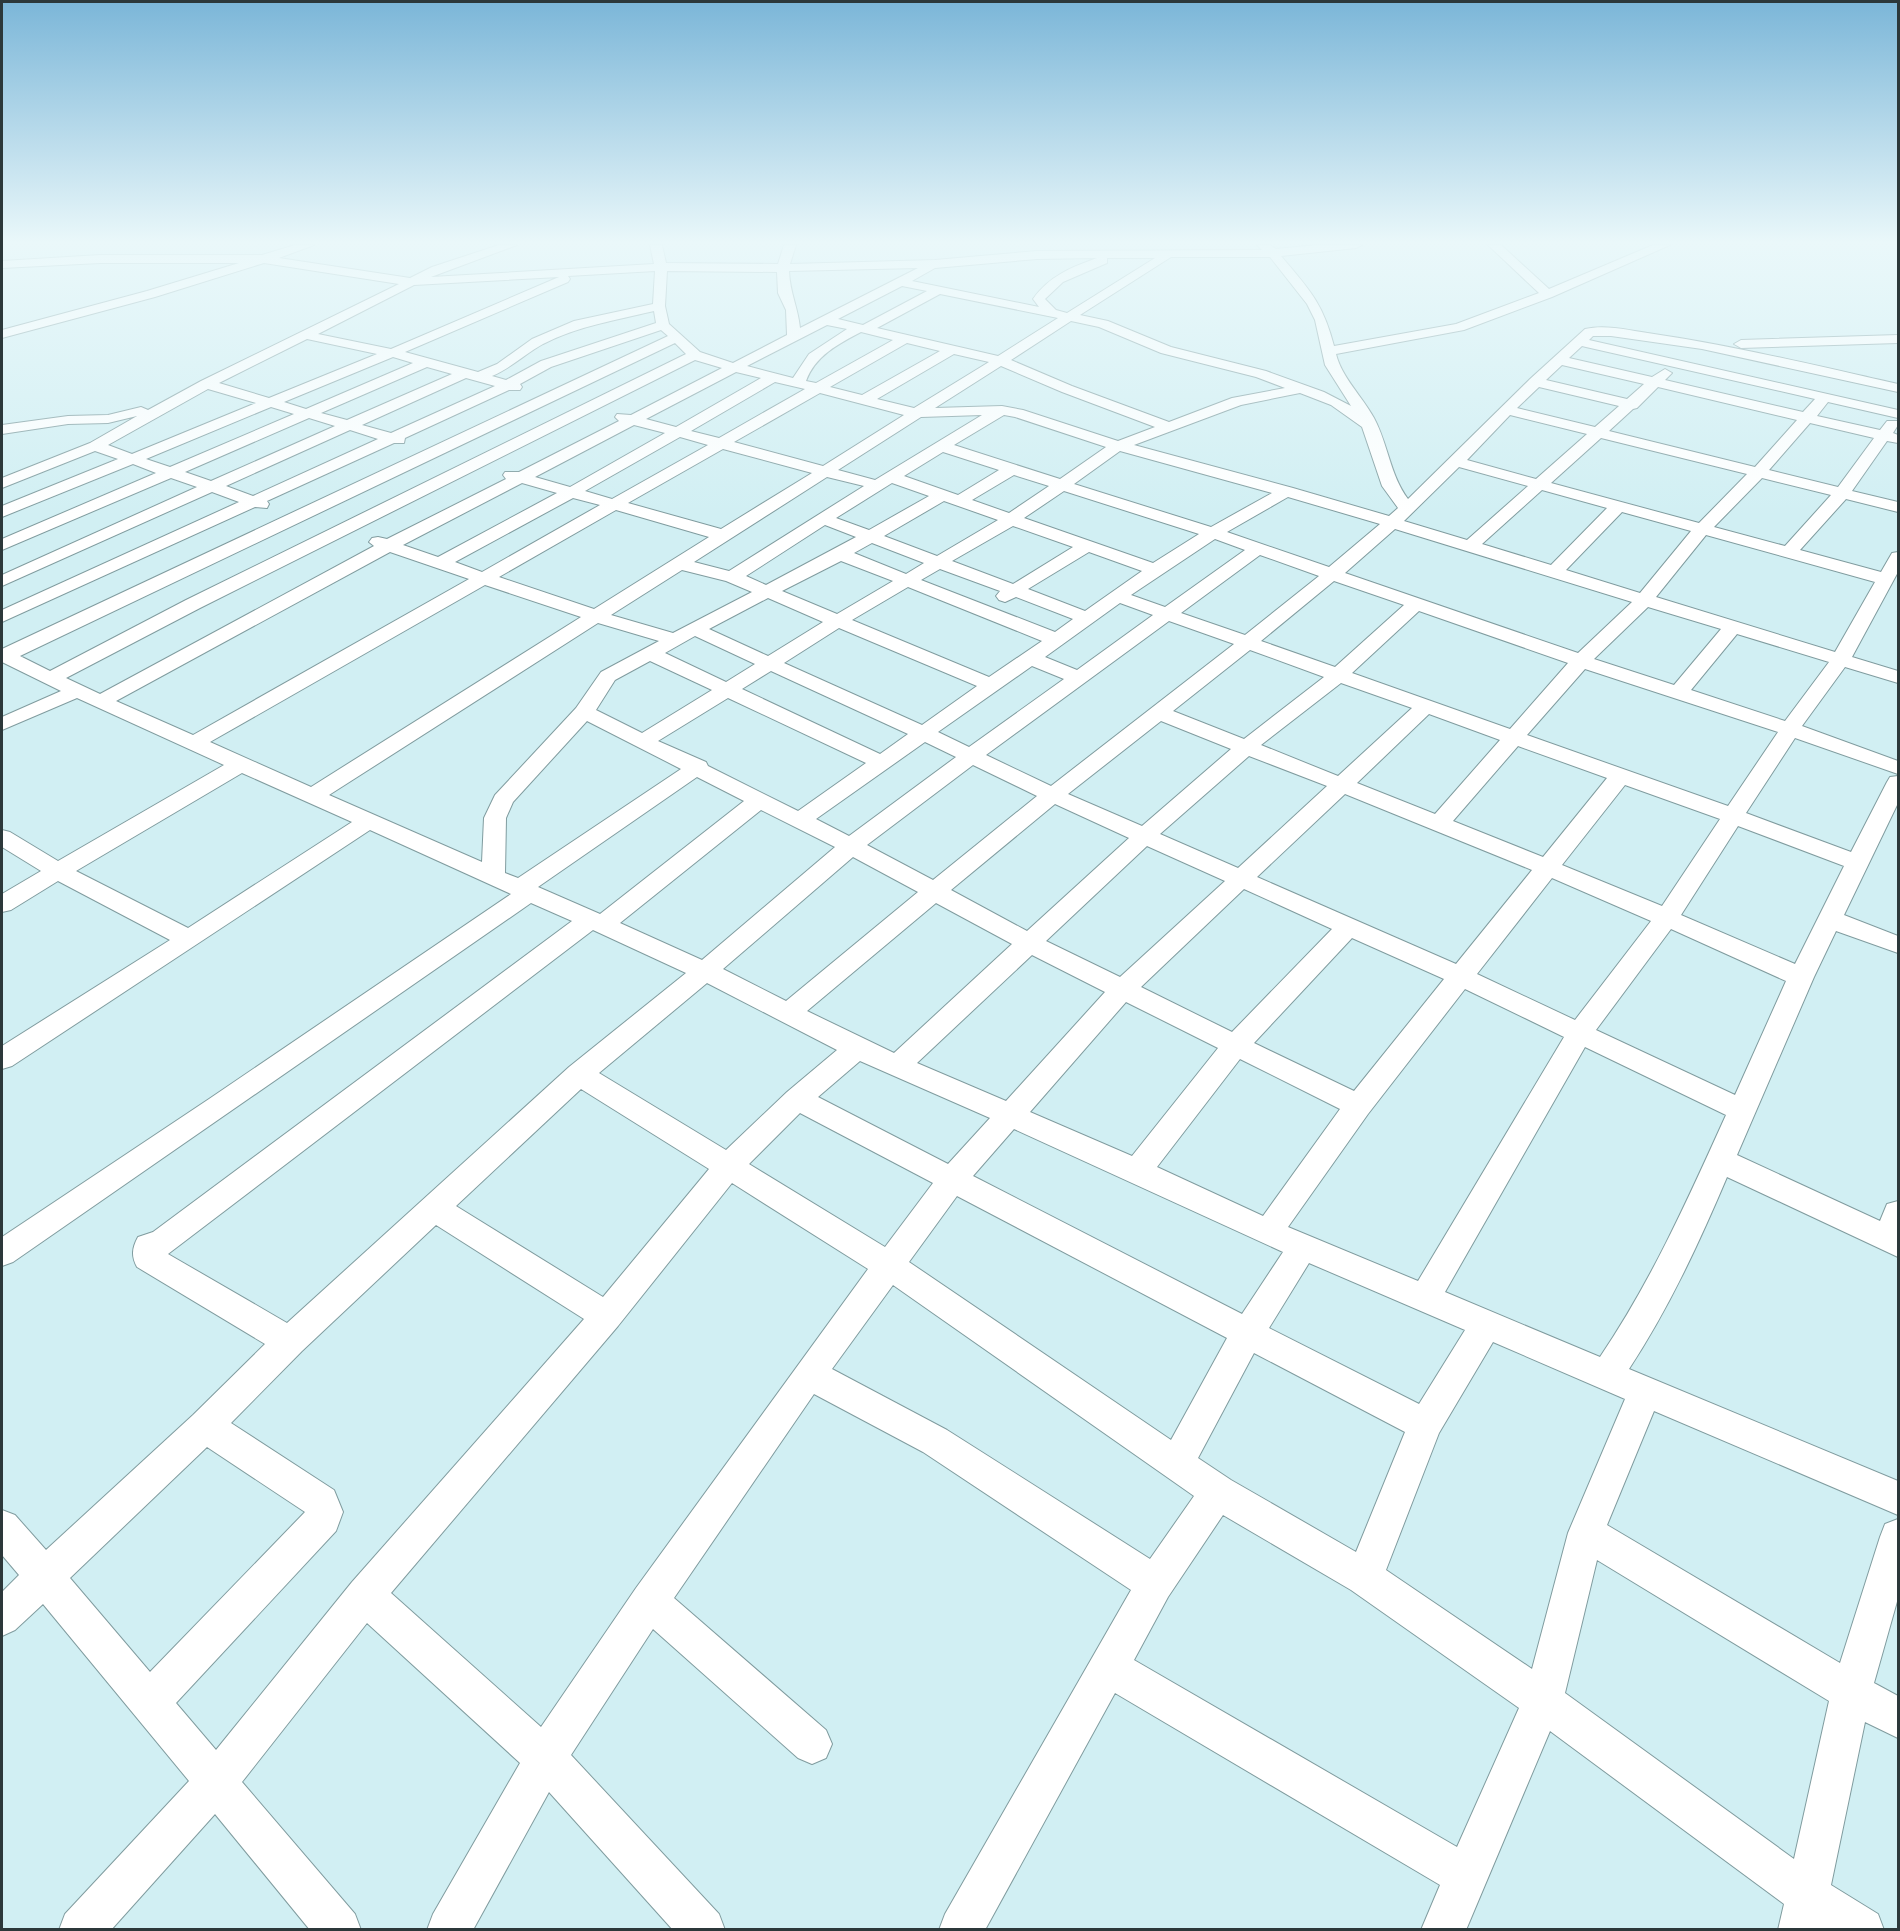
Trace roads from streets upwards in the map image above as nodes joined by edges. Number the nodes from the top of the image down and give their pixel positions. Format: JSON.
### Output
{"nodes":[{"id":1,"x":306,"y":335,"type":"joint"},
{"id":2,"x":434,"y":335,"type":"edge"},
{"id":3,"x":553,"y":335,"type":"edge"},
{"id":4,"x":633,"y":335,"type":"edge"},
{"id":5,"x":672,"y":335,"type":"edge"},
{"id":6,"x":846,"y":335,"type":"edge"},
{"id":7,"x":893,"y":335,"type":"edge"},
{"id":8,"x":1038,"y":335,"type":"edge"},
{"id":9,"x":1130,"y":335,"type":"edge"},
{"id":10,"x":1325,"y":335,"type":"edge"},
{"id":11,"x":1425,"y":335,"type":"edge"},
{"id":12,"x":1587,"y":335,"type":"edge"},
{"id":13,"x":1633,"y":335,"type":"edge"},
{"id":14,"x":794,"y":336,"type":"edge"},
{"id":15,"x":675,"y":338,"type":"junction"},
{"id":16,"x":906,"y":338,"type":"junction"},
{"id":17,"x":1899,"y":339,"type":"edge"},
{"id":18,"x":1580,"y":342,"type":"junction"},
{"id":19,"x":1702,"y":345,"type":"junction"},
{"id":20,"x":953,"y":349,"type":"junction"},
{"id":21,"x":1329,"y":351,"type":"junction"},
{"id":22,"x":392,"y":353,"type":"junction"},
{"id":23,"x":695,"y":355,"type":"junction"},
{"id":24,"x":999,"y":360,"type":"junction"},
{"id":25,"x":1560,"y":360,"type":"junction"},
{"id":26,"x":427,"y":362,"type":"junction"},
{"id":27,"x":1676,"y":364,"type":"junction"},
{"id":28,"x":730,"y":368,"type":"junction"},
{"id":29,"x":472,"y":375,"type":"junction"},
{"id":30,"x":772,"y":378,"type":"junction"},
{"id":31,"x":1535,"y":382,"type":"junction"},
{"id":32,"x":1656,"y":382,"type":"junction"},
{"id":33,"x":206,"y":384,"type":"junction"},
{"id":34,"x":798,"y":384,"type":"junction"},
{"id":35,"x":508,"y":385,"type":"junction"},
{"id":36,"x":1300,"y":388,"type":"junction"},
{"id":37,"x":1899,"y":388,"type":"edge"},
{"id":38,"x":817,"y":389,"type":"junction"},
{"id":39,"x":548,"y":397,"type":"junction"},
{"id":40,"x":1826,"y":398,"type":"junction"},
{"id":41,"x":863,"y":401,"type":"junction"},
{"id":42,"x":176,"y":402,"type":"junction"},
{"id":43,"x":270,"y":403,"type":"junction"},
{"id":44,"x":1632,"y":405,"type":"junction"},
{"id":45,"x":586,"y":408,"type":"junction"},
{"id":46,"x":1002,"y":410,"type":"junction"},
{"id":47,"x":1507,"y":410,"type":"junction"},
{"id":48,"x":915,"y":413,"type":"junction"},
{"id":49,"x":309,"y":414,"type":"junction"},
{"id":50,"x":1899,"y":415,"type":"edge"},
{"id":51,"x":1808,"y":418,"type":"junction"},
{"id":52,"x":631,"y":420,"type":"junction"},
{"id":53,"x":349,"y":425,"type":"junction"},
{"id":54,"x":1369,"y":425,"type":"junction"},
{"id":55,"x":1167,"y":426,"type":"junction"},
{"id":56,"x":2,"y":429,"type":"edge"},
{"id":57,"x":675,"y":431,"type":"junction"},
{"id":58,"x":1601,"y":433,"type":"junction"},
{"id":59,"x":392,"y":438,"type":"junction"},
{"id":60,"x":1891,"y":438,"type":"edge"},
{"id":61,"x":721,"y":444,"type":"junction"},
{"id":62,"x":95,"y":446,"type":"junction"},
{"id":63,"x":1118,"y":446,"type":"junction"},
{"id":64,"x":943,"y":447,"type":"junction"},
{"id":65,"x":434,"y":450,"type":"junction"},
{"id":66,"x":132,"y":459,"type":"junction"},
{"id":67,"x":1457,"y":462,"type":"junction"},
{"id":68,"x":478,"y":464,"type":"junction"},
{"id":69,"x":1012,"y":469,"type":"junction"},
{"id":70,"x":824,"y":471,"type":"junction"},
{"id":71,"x":170,"y":472,"type":"junction"},
{"id":72,"x":1759,"y":472,"type":"junction"},
{"id":73,"x":520,"y":478,"type":"junction"},
{"id":74,"x":884,"y":481,"type":"junction"},
{"id":75,"x":2,"y":483,"type":"edge"},
{"id":76,"x":1541,"y":484,"type":"junction"},
{"id":77,"x":1061,"y":485,"type":"junction"},
{"id":78,"x":213,"y":487,"type":"junction"},
{"id":79,"x":1287,"y":491,"type":"junction"},
{"id":80,"x":572,"y":492,"type":"junction"},
{"id":81,"x":1842,"y":493,"type":"junction"},
{"id":82,"x":951,"y":498,"type":"junction"},
{"id":83,"x":254,"y":502,"type":"junction"},
{"id":84,"x":616,"y":505,"type":"junction"},
{"id":85,"x":1619,"y":506,"type":"junction"},
{"id":86,"x":1899,"y":507,"type":"edge"},
{"id":87,"x":1407,"y":508,"type":"junction"},
{"id":88,"x":2,"y":513,"type":"edge"},
{"id":89,"x":299,"y":516,"type":"junction"},
{"id":90,"x":823,"y":519,"type":"junction"},
{"id":91,"x":1012,"y":519,"type":"junction"},
{"id":92,"x":1392,"y":522,"type":"junction"},
{"id":93,"x":1702,"y":529,"type":"junction"},
{"id":94,"x":341,"y":530,"type":"junction"},
{"id":95,"x":1213,"y":533,"type":"junction"},
{"id":96,"x":722,"y":535,"type":"junction"},
{"id":97,"x":873,"y":537,"type":"junction"},
{"id":98,"x":6,"y":539,"type":"edge"},
{"id":99,"x":388,"y":546,"type":"junction"},
{"id":100,"x":1087,"y":546,"type":"junction"},
{"id":101,"x":1470,"y":546,"type":"junction"},
{"id":102,"x":1257,"y":549,"type":"junction"},
{"id":103,"x":1789,"y":552,"type":"junction"},
{"id":104,"x":840,"y":554,"type":"junction"},
{"id":105,"x":57,"y":555,"type":"junction"},
{"id":106,"x":1899,"y":557,"type":"edge"},
{"id":107,"x":940,"y":561,"type":"junction"},
{"id":108,"x":440,"y":563,"type":"junction"},
{"id":109,"x":677,"y":563,"type":"junction"},
{"id":110,"x":100,"y":570,"type":"junction"},
{"id":111,"x":1155,"y":570,"type":"junction"},
{"id":112,"x":1554,"y":572,"type":"junction"},
{"id":113,"x":1330,"y":575,"type":"junction"},
{"id":114,"x":732,"y":577,"type":"junction"},
{"id":115,"x":484,"y":578,"type":"junction"},
{"id":116,"x":1885,"y":579,"type":"junction"},
{"id":117,"x":908,"y":581,"type":"junction"},
{"id":118,"x":2,"y":582,"type":"edge"},
{"id":119,"x":147,"y":588,"type":"junction"},
{"id":120,"x":1014,"y":590,"type":"junction"},
{"id":121,"x":767,"y":592,"type":"junction"},
{"id":122,"x":1119,"y":597,"type":"junction"},
{"id":123,"x":1644,"y":600,"type":"junction"},
{"id":124,"x":193,"y":604,"type":"junction"},
{"id":125,"x":1416,"y":604,"type":"junction"},
{"id":126,"x":983,"y":609,"type":"junction"},
{"id":127,"x":1167,"y":614,"type":"junction"},
{"id":128,"x":595,"y":616,"type":"junction"},
{"id":129,"x":2,"y":617,"type":"edge"},
{"id":130,"x":1088,"y":618,"type":"junction"},
{"id":131,"x":838,"y":621,"type":"junction"},
{"id":132,"x":242,"y":623,"type":"junction"},
{"id":133,"x":1733,"y":626,"type":"junction"},
{"id":134,"x":694,"y":629,"type":"junction"},
{"id":135,"x":674,"y":639,"type":"junction"},
{"id":136,"x":1058,"y":640,"type":"junction"},
{"id":137,"x":1246,"y":642,"type":"junction"},
{"id":138,"x":649,"y":653,"type":"junction"},
{"id":139,"x":1031,"y":658,"type":"junction"},
{"id":140,"x":1841,"y":659,"type":"junction"},
{"id":141,"x":1581,"y":661,"type":"junction"},
{"id":142,"x":8,"y":663,"type":"edge"},
{"id":143,"x":768,"y":663,"type":"junction"},
{"id":144,"x":1338,"y":675,"type":"junction"},
{"id":145,"x":1899,"y":677,"type":"edge"},
{"id":146,"x":51,"y":678,"type":"junction"},
{"id":147,"x":1079,"y":678,"type":"junction"},
{"id":148,"x":993,"y":686,"type":"junction"},
{"id":149,"x":726,"y":690,"type":"junction"},
{"id":150,"x":1678,"y":693,"type":"junction"},
{"id":151,"x":89,"y":696,"type":"junction"},
{"id":152,"x":1426,"y":706,"type":"junction"},
{"id":153,"x":584,"y":712,"type":"junction"},
{"id":154,"x":1159,"y":713,"type":"junction"},
{"id":155,"x":2,"y":724,"type":"edge"},
{"id":156,"x":1790,"y":729,"type":"junction"},
{"id":157,"x":925,"y":734,"type":"junction"},
{"id":158,"x":1513,"y":738,"type":"junction"},
{"id":159,"x":642,"y":742,"type":"junction"},
{"id":160,"x":194,"y":743,"type":"junction"},
{"id":161,"x":1246,"y":747,"type":"junction"},
{"id":162,"x":970,"y":756,"type":"junction"},
{"id":163,"x":883,"y":763,"type":"junction"},
{"id":164,"x":241,"y":764,"type":"junction"},
{"id":165,"x":698,"y":767,"type":"junction"},
{"id":166,"x":1899,"y":768,"type":"edge"},
{"id":167,"x":1620,"y":776,"type":"junction"},
{"id":168,"x":1899,"y":782,"type":"edge"},
{"id":169,"x":1341,"y":784,"type":"junction"},
{"id":170,"x":313,"y":795,"type":"junction"},
{"id":171,"x":1052,"y":795,"type":"junction"},
{"id":172,"x":759,"y":800,"type":"junction"},
{"id":173,"x":1734,"y":816,"type":"junction"},
{"id":174,"x":369,"y":820,"type":"junction"},
{"id":175,"x":800,"y":820,"type":"junction"},
{"id":176,"x":1890,"y":820,"type":"edge"},
{"id":177,"x":1439,"y":823,"type":"junction"},
{"id":178,"x":1144,"y":836,"type":"junction"},
{"id":179,"x":2,"y":837,"type":"edge"},
{"id":180,"x":851,"y":846,"type":"junction"},
{"id":181,"x":1857,"y":863,"type":"junction"},
{"id":182,"x":1547,"y":867,"type":"junction"},
{"id":183,"x":58,"y":872,"type":"junction"},
{"id":184,"x":493,"y":877,"type":"junction"},
{"id":185,"x":1241,"y":879,"type":"junction"},
{"id":186,"x":525,"y":890,"type":"junction"},
{"id":187,"x":936,"y":892,"type":"junction"},
{"id":188,"x":2,"y":904,"type":"edge"},
{"id":189,"x":1667,"y":917,"type":"junction"},
{"id":190,"x":1830,"y":919,"type":"junction"},
{"id":191,"x":596,"y":922,"type":"junction"},
{"id":192,"x":1348,"y":927,"type":"junction"},
{"id":193,"x":189,"y":939,"type":"junction"},
{"id":194,"x":1029,"y":943,"type":"junction"},
{"id":195,"x":1899,"y":945,"type":"edge"},
{"id":196,"x":705,"y":971,"type":"junction"},
{"id":197,"x":1460,"y":976,"type":"junction"},
{"id":198,"x":1801,"y":977,"type":"junction"},
{"id":199,"x":1122,"y":990,"type":"junction"},
{"id":200,"x":788,"y":1012,"type":"junction"},
{"id":201,"x":1580,"y":1032,"type":"junction"},
{"id":202,"x":1235,"y":1046,"type":"junction"},
{"id":203,"x":856,"y":1048,"type":"junction"},
{"id":204,"x":2,"y":1059,"type":"edge"},
{"id":205,"x":898,"y":1065,"type":"junction"},
{"id":206,"x":579,"y":1074,"type":"junction"},
{"id":207,"x":797,"y":1099,"type":"junction"},
{"id":208,"x":1358,"y":1106,"type":"junction"},
{"id":209,"x":1741,"y":1110,"type":"junction"},
{"id":210,"x":1011,"y":1115,"type":"junction"},
{"id":211,"x":1720,"y":1160,"type":"junction"},
{"id":212,"x":729,"y":1167,"type":"junction"},
{"id":213,"x":1137,"y":1171,"type":"junction"},
{"id":214,"x":951,"y":1181,"type":"junction"},
{"id":215,"x":434,"y":1207,"type":"junction"},
{"id":216,"x":1268,"y":1232,"type":"junction"},
{"id":217,"x":1895,"y":1232,"type":"edge"},
{"id":218,"x":1303,"y":1247,"type":"junction"},
{"id":219,"x":2,"y":1252,"type":"edge"},
{"id":220,"x":890,"y":1266,"type":"junction"},
{"id":221,"x":1425,"y":1298,"type":"junction"},
{"id":222,"x":607,"y":1316,"type":"junction"},
{"id":223,"x":1486,"y":1325,"type":"junction"},
{"id":224,"x":1248,"y":1332,"type":"junction"},
{"id":225,"x":290,"y":1341,"type":"junction"},
{"id":226,"x":809,"y":1374,"type":"junction"},
{"id":227,"x":1607,"y":1375,"type":"junction"},
{"id":228,"x":1645,"y":1392,"type":"junction"},
{"id":229,"x":1425,"y":1425,"type":"junction"},
{"id":230,"x":205,"y":1426,"type":"junction"},
{"id":231,"x":1177,"y":1463,"type":"junction"},
{"id":232,"x":1218,"y":1492,"type":"junction"},
{"id":233,"x":1899,"y":1497,"type":"edge"},
{"id":234,"x":2,"y":1528,"type":"edge"},
{"id":235,"x":1586,"y":1533,"type":"junction"},
{"id":236,"x":1899,"y":1537,"type":"edge"},
{"id":237,"x":1364,"y":1577,"type":"junction"},
{"id":238,"x":46,"y":1578,"type":"junction"},
{"id":239,"x":1155,"y":1584,"type":"junction"},
{"id":240,"x":365,"y":1595,"type":"junction"},
{"id":241,"x":649,"y":1601,"type":"junction"},
{"id":242,"x":2,"y":1617,"type":"edge"},
{"id":243,"x":1108,"y":1667,"type":"junction"},
{"id":244,"x":1851,"y":1692,"type":"junction"},
{"id":245,"x":150,"y":1701,"type":"junction"},
{"id":246,"x":1542,"y":1701,"type":"junction"},
{"id":247,"x":1899,"y":1718,"type":"edge"},
{"id":248,"x":812,"y":1744,"type":"dead end"},
{"id":249,"x":545,"y":1758,"type":"junction"},
{"id":250,"x":216,"y":1782,"type":"junction"},
{"id":251,"x":1466,"y":1876,"type":"junction"},
{"id":252,"x":1803,"y":1912,"type":"edge"},
{"id":253,"x":81,"y":1929,"type":"edge"},
{"id":254,"x":339,"y":1929,"type":"edge"},
{"id":255,"x":449,"y":1929,"type":"edge"},
{"id":256,"x":703,"y":1929,"type":"edge"},
{"id":257,"x":961,"y":1929,"type":"edge"},
{"id":258,"x":1443,"y":1929,"type":"edge"},
{"id":259,"x":1862,"y":1929,"type":"edge"}],
"edges":[{"from":1,"to":22,"type":"street"},
{"from":1,"to":33,"type":"street"},
{"from":2,"to":22,"type":"street"},
{"from":3,"to":29,"type":"street"},
{"from":4,"to":35,"type":"street"},
{"from":5,"to":15,"type":"street"},
{"from":6,"to":34,"type":"street"},
{"from":7,"to":16,"type":"street"},
{"from":8,"to":24,"type":"street"},
{"from":9,"to":36,"type":"street"},
{"from":10,"to":21,"type":"street"},
{"from":11,"to":21,"type":"street"},
{"from":12,"to":18,"type":"street"},
{"from":13,"to":19,"type":"street"},
{"from":14,"to":28,"type":"street"},
{"from":15,"to":23,"type":"street"},
{"from":15,"to":39,"type":"street"},
{"from":16,"to":20,"type":"street"},
{"from":16,"to":38,"type":"street"},
{"from":17,"to":19,"type":"street"},
{"from":18,"to":25,"type":"street"},
{"from":18,"to":27,"type":"street"},
{"from":19,"to":37,"type":"street"},
{"from":20,"to":24,"type":"street"},
{"from":20,"to":41,"type":"street"},
{"from":21,"to":54,"type":"street"},
{"from":22,"to":26,"type":"street"},
{"from":22,"to":43,"type":"street"},
{"from":23,"to":28,"type":"street"},
{"from":23,"to":45,"type":"street"},
{"from":24,"to":48,"type":"street"},
{"from":24,"to":55,"type":"street"},
{"from":25,"to":31,"type":"street"},
{"from":25,"to":32,"type":"street"},
{"from":26,"to":29,"type":"street"},
{"from":26,"to":49,"type":"street"},
{"from":27,"to":32,"type":"street"},
{"from":27,"to":40,"type":"street"},
{"from":28,"to":30,"type":"street"},
{"from":28,"to":52,"type":"street"},
{"from":29,"to":35,"type":"street"},
{"from":29,"to":53,"type":"street"},
{"from":30,"to":34,"type":"street"},
{"from":30,"to":57,"type":"street"},
{"from":31,"to":44,"type":"street"},
{"from":31,"to":47,"type":"street"},
{"from":32,"to":44,"type":"street"},
{"from":32,"to":51,"type":"street"},
{"from":33,"to":42,"type":"street"},
{"from":33,"to":43,"type":"street"},
{"from":34,"to":38,"type":"street"},
{"from":35,"to":39,"type":"street"},
{"from":35,"to":59,"type":"street"},
{"from":36,"to":54,"type":"street"},
{"from":36,"to":55,"type":"street"},
{"from":38,"to":41,"type":"street"},
{"from":38,"to":61,"type":"street"},
{"from":39,"to":45,"type":"street"},
{"from":39,"to":65,"type":"street"},
{"from":40,"to":50,"type":"street"},
{"from":40,"to":51,"type":"street"},
{"from":41,"to":48,"type":"street"},
{"from":42,"to":56,"type":"street"},
{"from":42,"to":62,"type":"street"},
{"from":43,"to":49,"type":"street"},
{"from":43,"to":66,"type":"street"},
{"from":44,"to":58,"type":"street"},
{"from":45,"to":52,"type":"street"},
{"from":45,"to":68,"type":"street"},
{"from":46,"to":48,"type":"street"},
{"from":46,"to":63,"type":"street"},
{"from":46,"to":64,"type":"street"},
{"from":47,"to":58,"type":"street"},
{"from":47,"to":67,"type":"street"},
{"from":48,"to":70,"type":"street"},
{"from":49,"to":53,"type":"street"},
{"from":49,"to":71,"type":"street"},
{"from":50,"to":60,"type":"street"},
{"from":51,"to":60,"type":"street"},
{"from":51,"to":72,"type":"street"},
{"from":52,"to":57,"type":"street"},
{"from":52,"to":73,"type":"street"},
{"from":53,"to":59,"type":"street"},
{"from":53,"to":78,"type":"street"},
{"from":54,"to":87,"type":"street"},
{"from":55,"to":63,"type":"street"},
{"from":57,"to":61,"type":"street"},
{"from":57,"to":80,"type":"street"},
{"from":58,"to":72,"type":"street"},
{"from":58,"to":76,"type":"street"},
{"from":59,"to":65,"type":"street"},
{"from":59,"to":83,"type":"street"},
{"from":60,"to":81,"type":"street"},
{"from":61,"to":70,"type":"street"},
{"from":61,"to":84,"type":"street"},
{"from":62,"to":66,"type":"street"},
{"from":62,"to":75,"type":"street"},
{"from":63,"to":77,"type":"street"},
{"from":63,"to":79,"type":"street"},
{"from":64,"to":69,"type":"street"},
{"from":64,"to":74,"type":"street"},
{"from":65,"to":68,"type":"street"},
{"from":65,"to":89,"type":"street"},
{"from":66,"to":71,"type":"street"},
{"from":66,"to":88,"type":"street"},
{"from":67,"to":76,"type":"street"},
{"from":67,"to":87,"type":"street"},
{"from":68,"to":73,"type":"street"},
{"from":68,"to":94,"type":"street"},
{"from":69,"to":77,"type":"street"},
{"from":69,"to":82,"type":"street"},
{"from":70,"to":74,"type":"street"},
{"from":70,"to":96,"type":"street"},
{"from":71,"to":78,"type":"street"},
{"from":71,"to":98,"type":"street"},
{"from":72,"to":81,"type":"street"},
{"from":72,"to":93,"type":"street"},
{"from":73,"to":80,"type":"street"},
{"from":73,"to":99,"type":"street"},
{"from":74,"to":82,"type":"street"},
{"from":74,"to":90,"type":"street"},
{"from":76,"to":85,"type":"street"},
{"from":76,"to":101,"type":"street"},
{"from":77,"to":91,"type":"street"},
{"from":77,"to":95,"type":"street"},
{"from":78,"to":83,"type":"street"},
{"from":78,"to":105,"type":"street"},
{"from":79,"to":92,"type":"street"},
{"from":79,"to":95,"type":"street"},
{"from":80,"to":84,"type":"street"},
{"from":80,"to":108,"type":"street"},
{"from":81,"to":86,"type":"street"},
{"from":81,"to":103,"type":"street"},
{"from":82,"to":91,"type":"street"},
{"from":82,"to":97,"type":"street"},
{"from":83,"to":89,"type":"street"},
{"from":83,"to":110,"type":"street"},
{"from":84,"to":96,"type":"street"},
{"from":84,"to":115,"type":"street"},
{"from":85,"to":93,"type":"street"},
{"from":85,"to":112,"type":"street"},
{"from":87,"to":92,"type":"street"},
{"from":89,"to":94,"type":"street"},
{"from":89,"to":119,"type":"street"},
{"from":90,"to":97,"type":"street"},
{"from":90,"to":114,"type":"street"},
{"from":91,"to":100,"type":"street"},
{"from":91,"to":107,"type":"street"},
{"from":92,"to":101,"type":"street"},
{"from":92,"to":113,"type":"street"},
{"from":93,"to":103,"type":"street"},
{"from":93,"to":123,"type":"street"},
{"from":94,"to":99,"type":"street"},
{"from":94,"to":124,"type":"street"},
{"from":95,"to":102,"type":"street"},
{"from":95,"to":111,"type":"street"},
{"from":96,"to":109,"type":"street"},
{"from":97,"to":104,"type":"street"},
{"from":97,"to":107,"type":"street"},
{"from":98,"to":105,"type":"street"},
{"from":99,"to":108,"type":"street"},
{"from":99,"to":132,"type":"street"},
{"from":100,"to":111,"type":"street"},
{"from":100,"to":120,"type":"street"},
{"from":101,"to":112,"type":"street"},
{"from":102,"to":113,"type":"street"},
{"from":102,"to":127,"type":"street"},
{"from":103,"to":116,"type":"street"},
{"from":104,"to":117,"type":"street"},
{"from":104,"to":121,"type":"street"},
{"from":105,"to":110,"type":"street"},
{"from":105,"to":118,"type":"street"},
{"from":106,"to":116,"type":"street"},
{"from":107,"to":117,"type":"street"},
{"from":107,"to":120,"type":"street"},
{"from":108,"to":115,"type":"street"},
{"from":109,"to":114,"type":"street"},
{"from":109,"to":128,"type":"street"},
{"from":110,"to":119,"type":"street"},
{"from":110,"to":129,"type":"street"},
{"from":111,"to":122,"type":"street"},
{"from":112,"to":123,"type":"street"},
{"from":113,"to":125,"type":"street"},
{"from":113,"to":137,"type":"street"},
{"from":114,"to":121,"type":"street"},
{"from":115,"to":128,"type":"street"},
{"from":115,"to":160,"type":"street"},
{"from":116,"to":140,"type":"street"},
{"from":117,"to":126,"type":"street"},
{"from":117,"to":131,"type":"street"},
{"from":119,"to":124,"type":"street"},
{"from":119,"to":142,"type":"street"},
{"from":120,"to":126,"type":"street"},
{"from":120,"to":130,"type":"street"},
{"from":121,"to":131,"type":"street"},
{"from":121,"to":134,"type":"street"},
{"from":122,"to":127,"type":"street"},
{"from":122,"to":130,"type":"street"},
{"from":123,"to":133,"type":"street"},
{"from":123,"to":141,"type":"street"},
{"from":124,"to":132,"type":"street"},
{"from":124,"to":146,"type":"street"},
{"from":125,"to":141,"type":"street"},
{"from":125,"to":144,"type":"street"},
{"from":126,"to":136,"type":"street"},
{"from":127,"to":137,"type":"street"},
{"from":127,"to":147,"type":"street"},
{"from":128,"to":135,"type":"street"},
{"from":128,"to":170,"type":"street"},
{"from":130,"to":136,"type":"street"},
{"from":131,"to":143,"type":"street"},
{"from":131,"to":148,"type":"street"},
{"from":132,"to":151,"type":"street"},
{"from":133,"to":140,"type":"street"},
{"from":133,"to":150,"type":"street"},
{"from":134,"to":135,"type":"street"},
{"from":134,"to":143,"type":"street"},
{"from":135,"to":138,"type":"street"},
{"from":136,"to":139,"type":"street"},
{"from":137,"to":144,"type":"street"},
{"from":137,"to":154,"type":"street"},
{"from":138,"to":149,"type":"street"},
{"from":138,"to":153,"type":"street"},
{"from":139,"to":147,"type":"street"},
{"from":139,"to":148,"type":"street"},
{"from":140,"to":145,"type":"street"},
{"from":140,"to":156,"type":"street"},
{"from":141,"to":150,"type":"street"},
{"from":141,"to":158,"type":"street"},
{"from":142,"to":146,"type":"street"},
{"from":143,"to":149,"type":"street"},
{"from":143,"to":157,"type":"street"},
{"from":144,"to":152,"type":"street"},
{"from":144,"to":161,"type":"street"},
{"from":146,"to":151,"type":"street"},
{"from":147,"to":162,"type":"street"},
{"from":148,"to":157,"type":"street"},
{"from":149,"to":159,"type":"street"},
{"from":149,"to":163,"type":"street"},
{"from":150,"to":156,"type":"street"},
{"from":151,"to":155,"type":"street"},
{"from":151,"to":160,"type":"street"},
{"from":152,"to":158,"type":"street"},
{"from":152,"to":169,"type":"street"},
{"from":153,"to":159,"type":"street"},
{"from":153,"to":184,"type":"street"},
{"from":154,"to":161,"type":"street"},
{"from":154,"to":171,"type":"street"},
{"from":156,"to":166,"type":"street"},
{"from":156,"to":173,"type":"street"},
{"from":157,"to":162,"type":"street"},
{"from":157,"to":163,"type":"street"},
{"from":158,"to":167,"type":"street"},
{"from":158,"to":177,"type":"street"},
{"from":159,"to":165,"type":"street"},
{"from":160,"to":164,"type":"street"},
{"from":161,"to":169,"type":"street"},
{"from":161,"to":178,"type":"street"},
{"from":162,"to":171,"type":"street"},
{"from":162,"to":180,"type":"street"},
{"from":163,"to":175,"type":"street"},
{"from":164,"to":170,"type":"street"},
{"from":164,"to":183,"type":"street"},
{"from":165,"to":172,"type":"street"},
{"from":165,"to":186,"type":"street"},
{"from":167,"to":173,"type":"street"},
{"from":167,"to":182,"type":"street"},
{"from":168,"to":176,"type":"street"},
{"from":169,"to":177,"type":"street"},
{"from":169,"to":185,"type":"street"},
{"from":170,"to":174,"type":"street"},
{"from":171,"to":178,"type":"street"},
{"from":171,"to":187,"type":"street"},
{"from":172,"to":175,"type":"street"},
{"from":172,"to":191,"type":"street"},
{"from":173,"to":181,"type":"street"},
{"from":173,"to":189,"type":"street"},
{"from":174,"to":184,"type":"street"},
{"from":174,"to":193,"type":"street"},
{"from":175,"to":180,"type":"street"},
{"from":176,"to":181,"type":"street"},
{"from":177,"to":182,"type":"street"},
{"from":178,"to":185,"type":"street"},
{"from":178,"to":194,"type":"street"},
{"from":179,"to":183,"type":"street"},
{"from":180,"to":187,"type":"street"},
{"from":180,"to":196,"type":"street"},
{"from":181,"to":190,"type":"street"},
{"from":182,"to":189,"type":"street"},
{"from":182,"to":197,"type":"street"},
{"from":183,"to":188,"type":"street"},
{"from":183,"to":193,"type":"street"},
{"from":184,"to":186,"type":"street"},
{"from":185,"to":192,"type":"street"},
{"from":185,"to":199,"type":"street"},
{"from":186,"to":191,"type":"street"},
{"from":186,"to":219,"type":"street"},
{"from":187,"to":194,"type":"street"},
{"from":187,"to":200,"type":"street"},
{"from":189,"to":198,"type":"street"},
{"from":189,"to":201,"type":"street"},
{"from":190,"to":195,"type":"street"},
{"from":190,"to":198,"type":"street"},
{"from":191,"to":196,"type":"street"},
{"from":191,"to":225,"type":"street"},
{"from":192,"to":197,"type":"street"},
{"from":192,"to":202,"type":"street"},
{"from":193,"to":204,"type":"street"},
{"from":194,"to":199,"type":"street"},
{"from":194,"to":205,"type":"street"},
{"from":196,"to":200,"type":"street"},
{"from":196,"to":206,"type":"street"},
{"from":197,"to":201,"type":"street"},
{"from":197,"to":208,"type":"street"},
{"from":198,"to":209,"type":"street"},
{"from":199,"to":202,"type":"street"},
{"from":199,"to":210,"type":"street"},
{"from":200,"to":203,"type":"street"},
{"from":201,"to":209,"type":"street"},
{"from":201,"to":221,"type":"street"},
{"from":202,"to":208,"type":"street"},
{"from":202,"to":213,"type":"street"},
{"from":203,"to":205,"type":"street"},
{"from":203,"to":207,"type":"street"},
{"from":205,"to":210,"type":"street"},
{"from":206,"to":212,"type":"street"},
{"from":206,"to":215,"type":"street"},
{"from":207,"to":212,"type":"street"},
{"from":207,"to":214,"type":"street"},
{"from":208,"to":216,"type":"street"},
{"from":209,"to":211,"type":"street"},
{"from":210,"to":213,"type":"street"},
{"from":210,"to":214,"type":"street"},
{"from":211,"to":217,"type":"street"},
{"from":211,"to":227,"type":"street"},
{"from":212,"to":220,"type":"street"},
{"from":212,"to":222,"type":"street"},
{"from":213,"to":216,"type":"street"},
{"from":214,"to":220,"type":"street"},
{"from":214,"to":224,"type":"street"},
{"from":215,"to":222,"type":"street"},
{"from":215,"to":225,"type":"street"},
{"from":216,"to":218,"type":"street"},
{"from":218,"to":221,"type":"street"},
{"from":218,"to":224,"type":"street"},
{"from":220,"to":226,"type":"street"},
{"from":220,"to":231,"type":"street"},
{"from":221,"to":223,"type":"street"},
{"from":222,"to":240,"type":"street"},
{"from":223,"to":227,"type":"street"},
{"from":223,"to":229,"type":"street"},
{"from":224,"to":229,"type":"street"},
{"from":224,"to":231,"type":"street"},
{"from":225,"to":230,"type":"street"},
{"from":226,"to":239,"type":"street"},
{"from":226,"to":241,"type":"street"},
{"from":227,"to":228,"type":"street"},
{"from":228,"to":233,"type":"street"},
{"from":228,"to":235,"type":"street"},
{"from":229,"to":237,"type":"street"},
{"from":230,"to":238,"type":"street"},
{"from":230,"to":245,"type":"street"},
{"from":231,"to":232,"type":"street"},
{"from":232,"to":237,"type":"street"},
{"from":232,"to":239,"type":"street"},
{"from":234,"to":238,"type":"street"},
{"from":235,"to":244,"type":"street"},
{"from":235,"to":246,"type":"street"},
{"from":236,"to":244,"type":"street"},
{"from":237,"to":246,"type":"street"},
{"from":238,"to":242,"type":"street"},
{"from":238,"to":245,"type":"street"},
{"from":239,"to":243,"type":"street"},
{"from":240,"to":249,"type":"street"},
{"from":240,"to":250,"type":"street"},
{"from":241,"to":248,"type":"street"},
{"from":241,"to":249,"type":"street"},
{"from":243,"to":251,"type":"street"},
{"from":243,"to":257,"type":"street"},
{"from":244,"to":247,"type":"street"},
{"from":244,"to":252,"type":"street"},
{"from":245,"to":250,"type":"street"},
{"from":246,"to":251,"type":"street"},
{"from":246,"to":252,"type":"street"},
{"from":249,"to":255,"type":"street"},
{"from":249,"to":256,"type":"street"},
{"from":250,"to":253,"type":"street"},
{"from":250,"to":254,"type":"street"},
{"from":251,"to":258,"type":"street"},
{"from":252,"to":259,"type":"street"}]}
